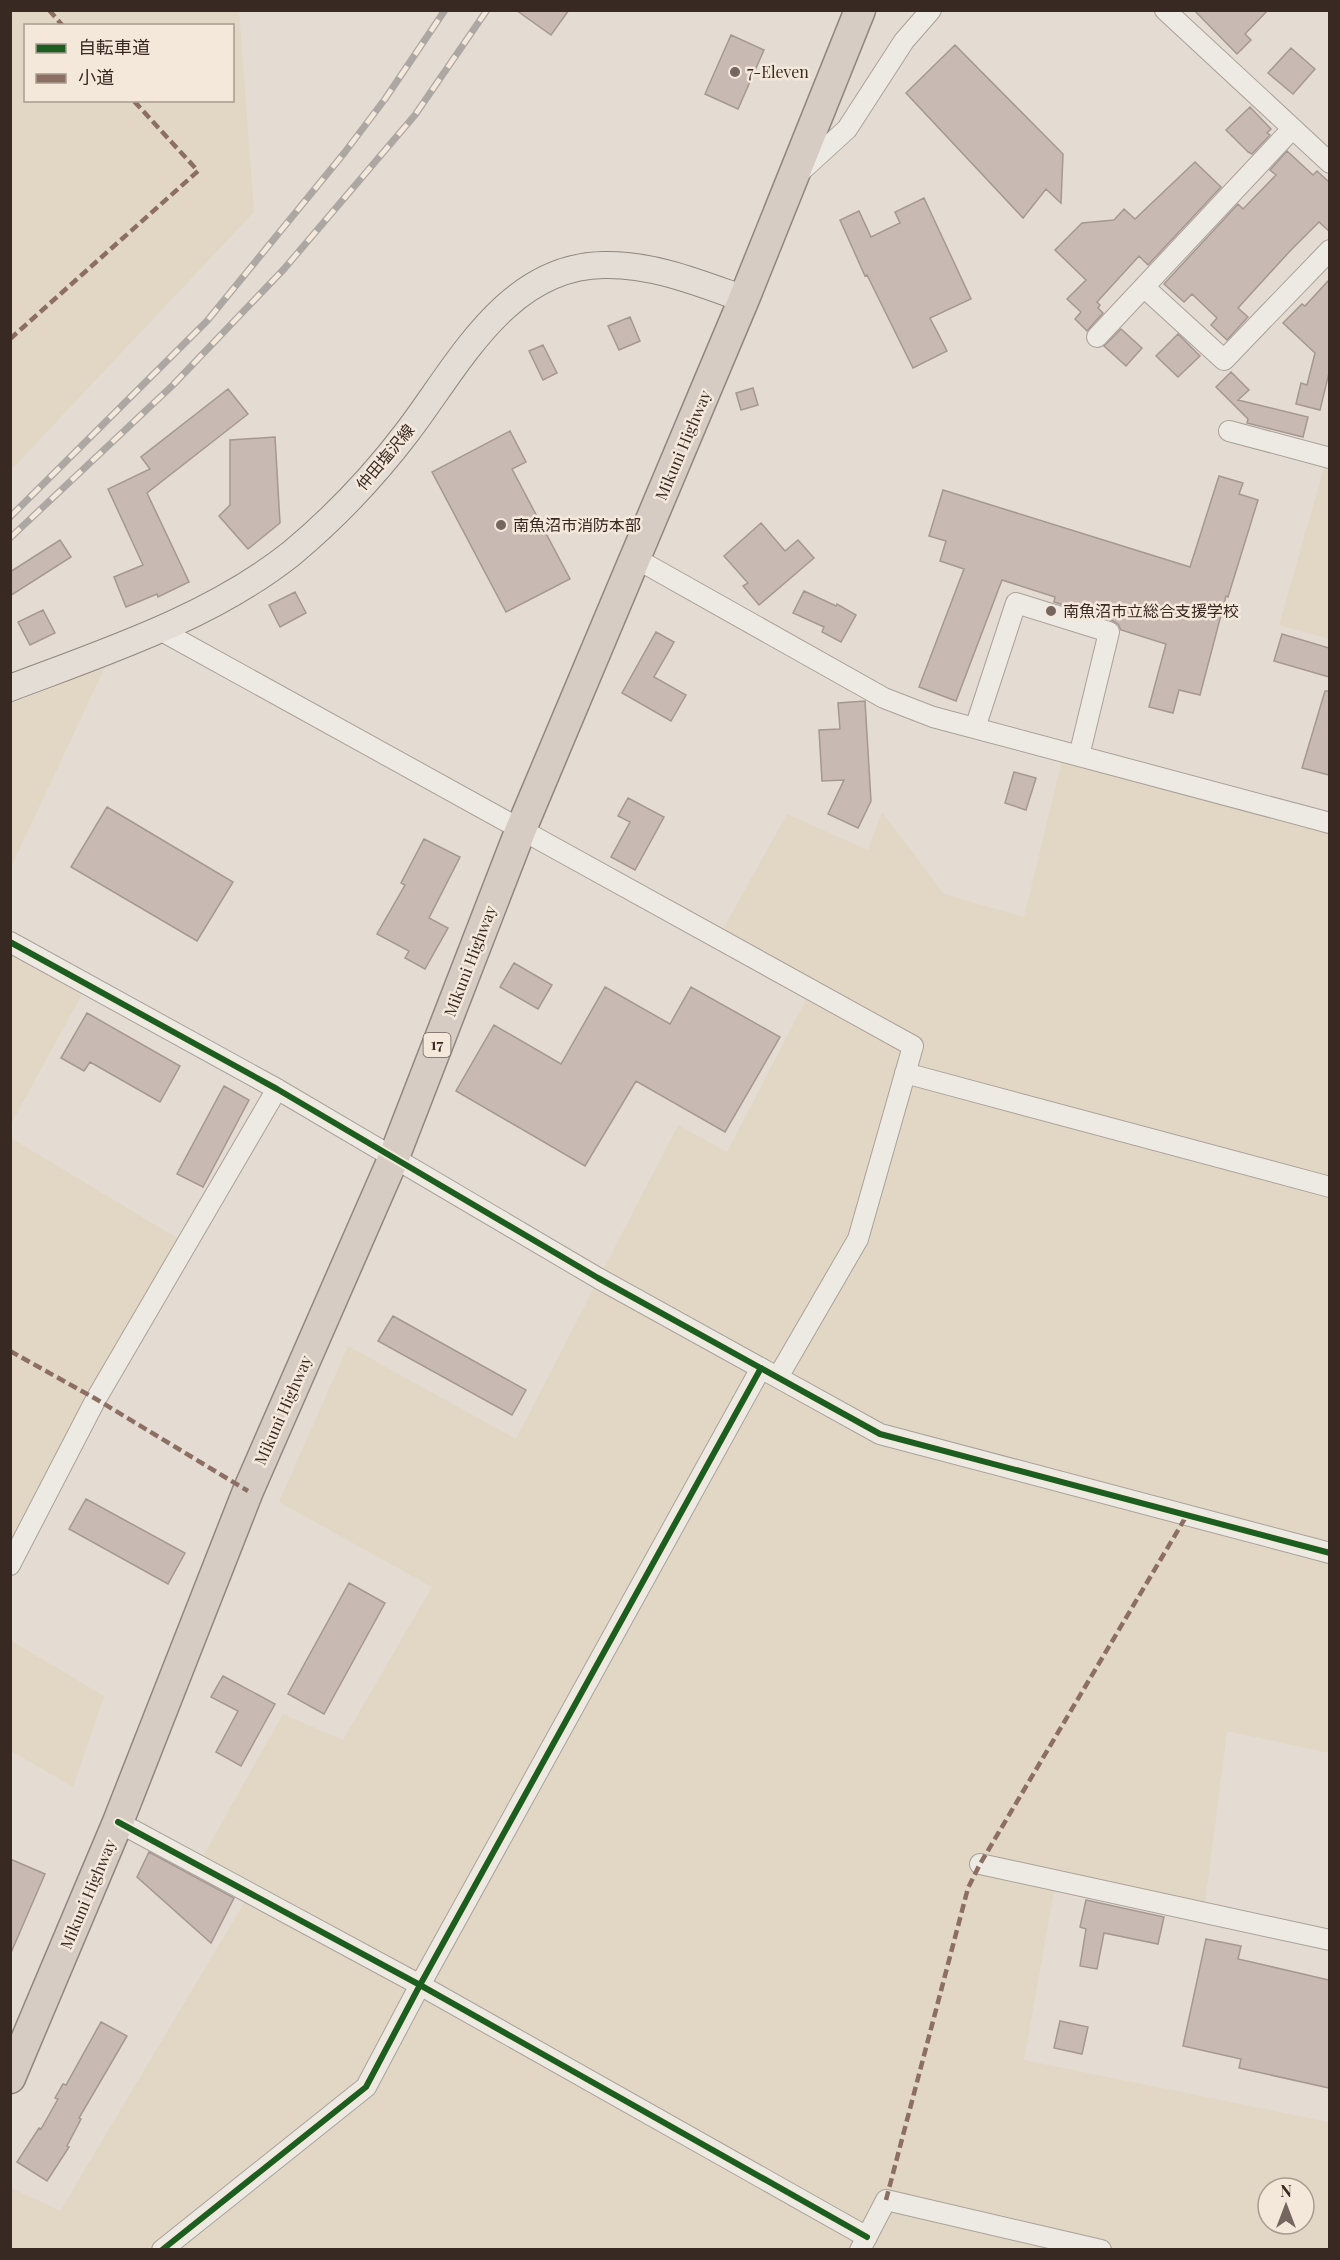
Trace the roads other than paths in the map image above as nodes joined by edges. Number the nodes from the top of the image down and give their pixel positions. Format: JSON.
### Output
{"nodes":[{"id":1,"x":860,"y":10,"type":"edge"},
{"id":2,"x":931,"y":10,"type":"edge"},
{"id":3,"x":1165,"y":10,"type":"edge"},
{"id":4,"x":1292,"y":129,"type":"junction"},
{"id":5,"x":1329,"y":163,"type":"edge"},
{"id":6,"x":793,"y":177,"type":"junction"},
{"id":7,"x":1329,"y":250,"type":"edge"},
{"id":8,"x":1144,"y":287,"type":"junction"},
{"id":9,"x":744,"y":299,"type":"junction"},
{"id":10,"x":1096,"y":337,"type":"dead end"},
{"id":11,"x":1229,"y":431,"type":"dead end"},
{"id":12,"x":1329,"y":458,"type":"edge"},
{"id":13,"x":636,"y":558,"type":"junction"},
{"id":14,"x":160,"y":630,"type":"junction"},
{"id":15,"x":10,"y":688,"type":"edge"},
{"id":16,"x":975,"y":728,"type":"junction"},
{"id":17,"x":1079,"y":756,"type":"junction"},
{"id":18,"x":1329,"y":823,"type":"edge"},
{"id":19,"x":521,"y":829,"type":"junction"},
{"id":20,"x":10,"y":942,"type":"edge"},
{"id":21,"x":905,"y":1073,"type":"junction"},
{"id":22,"x":277,"y":1089,"type":"junction"},
{"id":23,"x":394,"y":1157,"type":"junction"},
{"id":24,"x":1329,"y":1186,"type":"edge"},
{"id":25,"x":770,"y":1373,"type":"junction"},
{"id":26,"x":1329,"y":1553,"type":"edge"},
{"id":27,"x":10,"y":1565,"type":"edge"},
{"id":28,"x":118,"y":1822,"type":"junction"},
{"id":29,"x":980,"y":1864,"type":"dead end"},
{"id":30,"x":1329,"y":1940,"type":"edge"},
{"id":31,"x":420,"y":1985,"type":"junction"},
{"id":32,"x":10,"y":2078,"type":"edge"},
{"id":33,"x":863,"y":2243,"type":"edge"},
{"id":34,"x":162,"y":2250,"type":"edge"},
{"id":35,"x":1101,"y":2250,"type":"edge"}],
"edges":[{"from":1,"to":6,"type":"highway","name":"Mikuni Highway","number":"17"},
{"from":2,"to":6,"type":"street"},
{"from":3,"to":4,"type":"street"},
{"from":4,"to":5,"type":"street"},
{"from":4,"to":8,"type":"street"},
{"from":6,"to":9,"type":"highway","name":"Mikuni Highway","number":"17"},
{"from":7,"to":8,"type":"street"},
{"from":8,"to":10,"type":"street"},
{"from":9,"to":13,"type":"highway","name":"Mikuni Highway","number":"17"},
{"from":9,"to":14,"type":"main road","name":"仲田塩沢線"},
{"from":11,"to":12,"type":"street"},
{"from":13,"to":16,"type":"street"},
{"from":13,"to":19,"type":"highway","name":"Mikuni Highway","number":"17"},
{"from":14,"to":15,"type":"main road","name":"仲田塩沢線"},
{"from":14,"to":19,"type":"street"},
{"from":16,"to":17,"type":"street"},
{"from":16,"to":17,"type":"street"},
{"from":17,"to":18,"type":"street"},
{"from":19,"to":21,"type":"street"},
{"from":19,"to":23,"type":"highway","name":"Mikuni Highway","number":"17"},
{"from":20,"to":22,"type":"street"},
{"from":21,"to":24,"type":"street"},
{"from":21,"to":25,"type":"street"},
{"from":22,"to":23,"type":"street"},
{"from":22,"to":27,"type":"street"},
{"from":23,"to":25,"type":"street"},
{"from":23,"to":28,"type":"highway","name":"Mikuni Highway","number":"17"},
{"from":25,"to":26,"type":"street"},
{"from":25,"to":31,"type":"street"},
{"from":28,"to":31,"type":"street"},
{"from":28,"to":32,"type":"highway","name":"Mikuni Highway","number":"17"},
{"from":29,"to":30,"type":"street"},
{"from":31,"to":33,"type":"street"},
{"from":31,"to":34,"type":"street"},
{"from":33,"to":35,"type":"street"}]}
